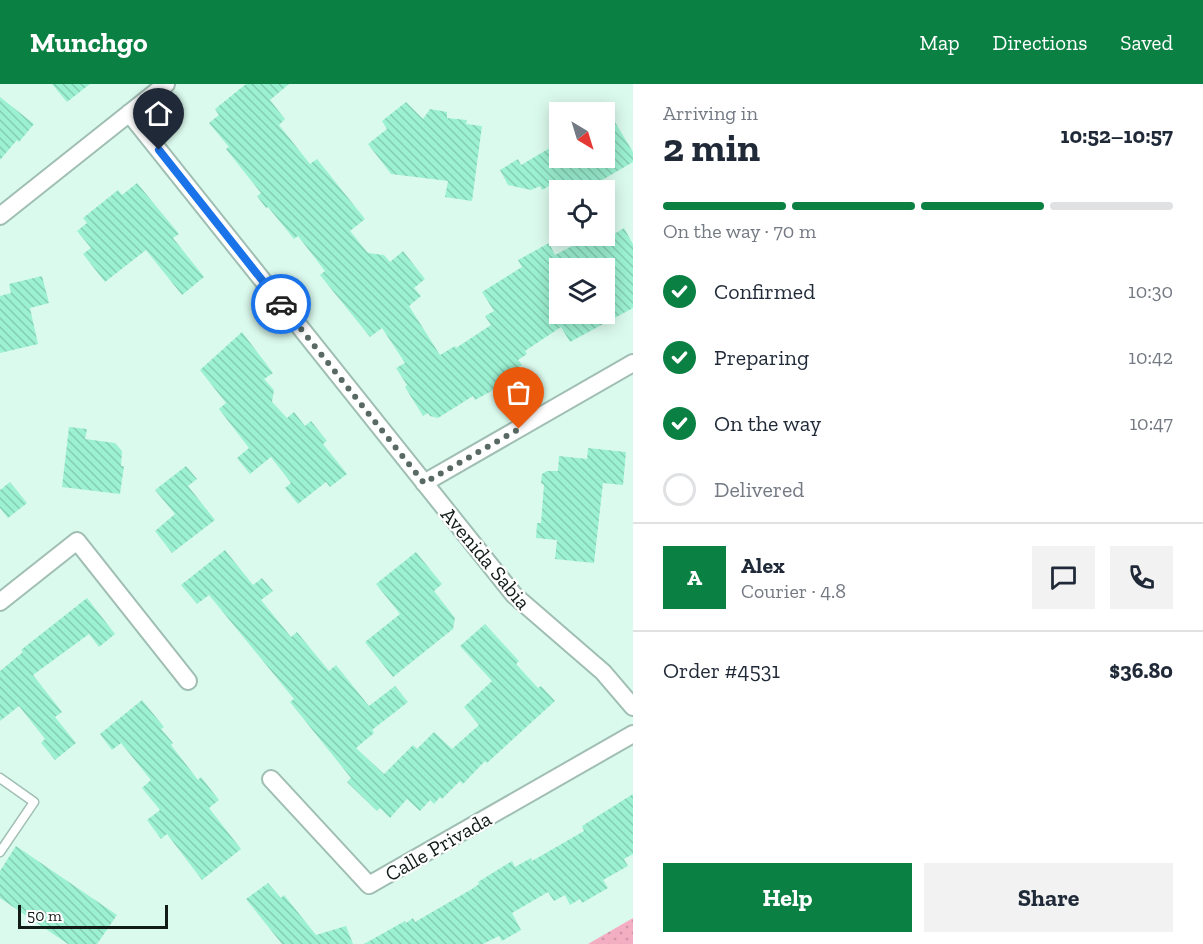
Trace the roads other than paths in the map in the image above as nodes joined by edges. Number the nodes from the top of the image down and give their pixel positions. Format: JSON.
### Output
{"nodes":[{"id":1,"x":166,"y":84,"type":"edge"},
{"id":2,"x":129,"y":113,"type":"junction"},
{"id":3,"x":0,"y":216,"type":"edge"},
{"id":4,"x":633,"y":363,"type":"edge"},
{"id":5,"x":424,"y":483,"type":"junction"},
{"id":6,"x":0,"y":602,"type":"edge"},
{"id":7,"x":188,"y":681,"type":"dead end"},
{"id":8,"x":633,"y":707,"type":"edge"},
{"id":9,"x":633,"y":734,"type":"edge"},
{"id":10,"x":0,"y":778,"type":"edge"},
{"id":11,"x":271,"y":779,"type":"dead end"},
{"id":12,"x":0,"y":852,"type":"edge"}],
"edges":[{"from":1,"to":2,"type":"street"},
{"from":2,"to":3,"type":"street"},
{"from":2,"to":5,"type":"street","name":"Avenida Sabia"},
{"from":4,"to":5,"type":"street"},
{"from":5,"to":8,"type":"street","name":"Avenida Sabia"},
{"from":6,"to":7,"type":"street"},
{"from":9,"to":11,"type":"street","name":"Calle Privada"},
{"from":10,"to":12,"type":"lane"}]}
